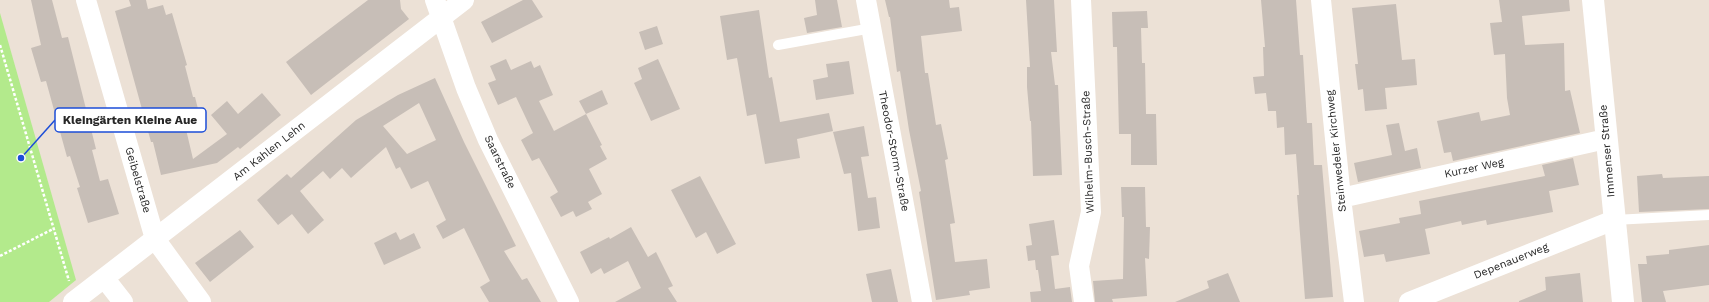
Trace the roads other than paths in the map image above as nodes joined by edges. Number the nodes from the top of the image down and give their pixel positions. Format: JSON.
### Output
{"nodes":[{"id":1,"x":86,"y":0,"type":"edge"},
{"id":2,"x":464,"y":0,"type":"edge"},
{"id":3,"x":866,"y":0,"type":"edge"},
{"id":4,"x":1081,"y":0,"type":"edge"},
{"id":5,"x":1321,"y":0,"type":"edge"},
{"id":6,"x":1593,"y":0,"type":"edge"},
{"id":7,"x":437,"y":9,"type":"edge"},
{"id":8,"x":872,"y":28,"type":"junction"},
{"id":9,"x":778,"y":45,"type":"dead end"},
{"id":10,"x":1606,"y":139,"type":"junction"},
{"id":11,"x":1341,"y":198,"type":"junction"},
{"id":12,"x":1709,"y":215,"type":"edge"},
{"id":13,"x":1614,"y":220,"type":"junction"},
{"id":14,"x":155,"y":239,"type":"junction"},
{"id":15,"x":105,"y":279,"type":"junction"},
{"id":16,"x":74,"y":301,"type":"edge"},
{"id":17,"x":123,"y":302,"type":"edge"},
{"id":18,"x":201,"y":302,"type":"edge"},
{"id":19,"x":569,"y":302,"type":"edge"},
{"id":20,"x":922,"y":302,"type":"edge"},
{"id":21,"x":1084,"y":302,"type":"edge"},
{"id":22,"x":1354,"y":302,"type":"edge"},
{"id":23,"x":1409,"y":302,"type":"edge"},
{"id":24,"x":1623,"y":302,"type":"edge"}],
"edges":[{"from":1,"to":14,"type":"street","name":"Geibelstraße"},
{"from":2,"to":7,"type":"street","name":"Am Kahlen Lehn"},
{"from":3,"to":8,"type":"street","name":"Theodor-Storm-Straße"},
{"from":4,"to":21,"type":"street","name":"Wilhelm-Busch-Straße"},
{"from":5,"to":11,"type":"street","name":"Steinwedeler Kirchweg"},
{"from":6,"to":10,"type":"main road","name":"Immenser Straße"},
{"from":7,"to":14,"type":"street","name":"Am Kahlen Lehn"},
{"from":7,"to":19,"type":"street","name":"Saarstraße"},
{"from":8,"to":9,"type":"lane"},
{"from":8,"to":20,"type":"street","name":"Theodor-Storm-Straße"},
{"from":10,"to":11,"type":"street","name":"Kurzer Weg"},
{"from":10,"to":13,"type":"main road","name":"Immenser Straße"},
{"from":11,"to":22,"type":"street","name":"Steinwedeler Kirchweg"},
{"from":12,"to":13,"type":"lane"},
{"from":13,"to":23,"type":"street","name":"Depenauerweg"},
{"from":13,"to":24,"type":"main road","name":"Immenser Straße"},
{"from":14,"to":15,"type":"street","name":"Am Kahlen Lehn"},
{"from":14,"to":18,"type":"street","name":"Geibelstraße"},
{"from":15,"to":16,"type":"street","name":"Am Kahlen Lehn"},
{"from":15,"to":17,"type":"street"}]}
